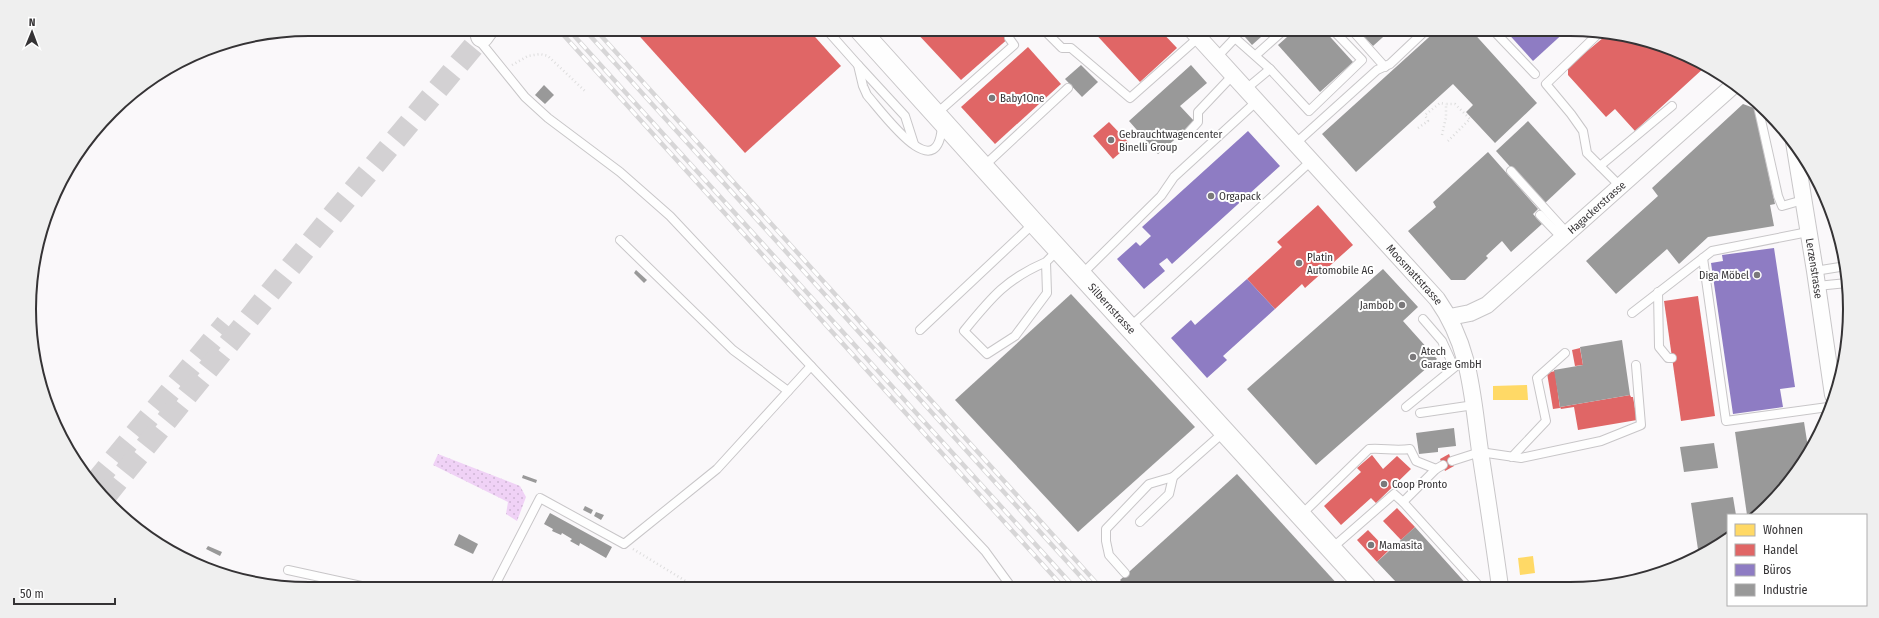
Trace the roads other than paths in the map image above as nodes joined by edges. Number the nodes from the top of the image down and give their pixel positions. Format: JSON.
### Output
{"nodes":[{"id":1,"x":483,"y":36,"type":"edge"},
{"id":2,"x":832,"y":36,"type":"edge"},
{"id":3,"x":865,"y":36,"type":"edge"},
{"id":4,"x":1050,"y":36,"type":"edge"},
{"id":5,"x":1191,"y":36,"type":"edge"},
{"id":6,"x":1199,"y":36,"type":"edge"},
{"id":7,"x":1277,"y":36,"type":"edge"},
{"id":8,"x":1339,"y":36,"type":"edge"},
{"id":9,"x":1357,"y":36,"type":"edge"},
{"id":10,"x":1420,"y":36,"type":"edge"},
{"id":11,"x":1499,"y":36,"type":"edge"},
{"id":12,"x":1594,"y":37,"type":"edge"},
{"id":13,"x":1009,"y":38,"type":"dead end"},
{"id":14,"x":1256,"y":55,"type":"junction"},
{"id":15,"x":1217,"y":57,"type":"junction"},
{"id":16,"x":858,"y":65,"type":"junction"},
{"id":17,"x":1384,"y":67,"type":"junction"},
{"id":18,"x":1270,"y":69,"type":"junction"},
{"id":19,"x":1535,"y":74,"type":"dead end"},
{"id":20,"x":1233,"y":75,"type":"junction"},
{"id":21,"x":1068,"y":88,"type":"dead end"},
{"id":22,"x":1730,"y":88,"type":"edge"},
{"id":23,"x":1246,"y":89,"type":"junction"},
{"id":24,"x":1258,"y":101,"type":"junction"},
{"id":25,"x":1672,"y":106,"type":"dead end"},
{"id":26,"x":1759,"y":113,"type":"edge"},
{"id":27,"x":939,"y":117,"type":"junction"},
{"id":28,"x":1188,"y":133,"type":"dead end"},
{"id":29,"x":1296,"y":143,"type":"junction"},
{"id":30,"x":914,"y":147,"type":"junction"},
{"id":31,"x":1311,"y":161,"type":"junction"},
{"id":32,"x":1800,"y":163,"type":"edge"},
{"id":33,"x":984,"y":166,"type":"junction"},
{"id":34,"x":1600,"y":166,"type":"junction"},
{"id":35,"x":1510,"y":171,"type":"dead end"},
{"id":36,"x":1620,"y":186,"type":"junction"},
{"id":37,"x":1803,"y":200,"type":"junction"},
{"id":38,"x":1540,"y":215,"type":"dead end"},
{"id":39,"x":1034,"y":223,"type":"junction"},
{"id":40,"x":1808,"y":232,"type":"junction"},
{"id":41,"x":1565,"y":236,"type":"junction"},
{"id":42,"x":620,"y":240,"type":"dead end"},
{"id":43,"x":1052,"y":256,"type":"junction"},
{"id":44,"x":1703,"y":258,"type":"junction"},
{"id":45,"x":1840,"y":267,"type":"edge"},
{"id":46,"x":1815,"y":271,"type":"junction"},
{"id":47,"x":1081,"y":274,"type":"junction"},
{"id":48,"x":1842,"y":284,"type":"edge"},
{"id":49,"x":1817,"y":286,"type":"junction"},
{"id":50,"x":1658,"y":292,"type":"junction"},
{"id":51,"x":1632,"y":313,"type":"dead end"},
{"id":52,"x":1450,"y":317,"type":"junction"},
{"id":53,"x":1423,"y":319,"type":"dead end"},
{"id":54,"x":1130,"y":326,"type":"junction"},
{"id":55,"x":920,"y":330,"type":"dead end"},
{"id":56,"x":1565,"y":352,"type":"dead end"},
{"id":57,"x":1672,"y":358,"type":"dead end"},
{"id":58,"x":1460,"y":363,"type":"junction"},
{"id":59,"x":1636,"y":365,"type":"dead end"},
{"id":60,"x":811,"y":366,"type":"junction"},
{"id":61,"x":1832,"y":387,"type":"edge"},
{"id":62,"x":788,"y":391,"type":"junction"},
{"id":63,"x":1474,"y":405,"type":"junction"},
{"id":64,"x":1406,"y":407,"type":"dead end"},
{"id":65,"x":1824,"y":407,"type":"edge"},
{"id":66,"x":1420,"y":413,"type":"dead end"},
{"id":67,"x":1225,"y":431,"type":"junction"},
{"id":68,"x":1480,"y":452,"type":"junction"},
{"id":69,"x":1512,"y":457,"type":"junction"},
{"id":70,"x":1452,"y":461,"type":"dead end"},
{"id":71,"x":1173,"y":477,"type":"junction"},
{"id":72,"x":1403,"y":502,"type":"junction"},
{"id":73,"x":1301,"y":515,"type":"junction"},
{"id":74,"x":1140,"y":522,"type":"dead end"},
{"id":75,"x":1331,"y":549,"type":"junction"},
{"id":76,"x":288,"y":570,"type":"dead end"},
{"id":77,"x":1125,"y":573,"type":"dead end"},
{"id":78,"x":343,"y":582,"type":"edge"},
{"id":79,"x":497,"y":582,"type":"edge"},
{"id":80,"x":1008,"y":582,"type":"edge"},
{"id":81,"x":1361,"y":582,"type":"edge"},
{"id":82,"x":1475,"y":582,"type":"edge"},
{"id":83,"x":1499,"y":582,"type":"edge"}],
"edges":[{"from":1,"to":60,"type":"lane"},
{"from":2,"to":16,"type":"lane"},
{"from":3,"to":27,"type":"street","name":"Silbernstrasse"},
{"from":4,"to":5,"type":"lane"},
{"from":6,"to":15,"type":"street","name":"Moosmattstrasse"},
{"from":7,"to":14,"type":"lane"},
{"from":8,"to":18,"type":"lane"},
{"from":9,"to":17,"type":"lane"},
{"from":10,"to":17,"type":"lane"},
{"from":11,"to":19,"type":"lane"},
{"from":12,"to":34,"type":"lane"},
{"from":13,"to":27,"type":"lane"},
{"from":14,"to":15,"type":"lane"},
{"from":14,"to":18,"type":"lane"},
{"from":15,"to":20,"type":"street","name":"Moosmattstrasse"},
{"from":16,"to":30,"type":"lane"},
{"from":16,"to":30,"type":"lane"},
{"from":17,"to":29,"type":"lane"},
{"from":18,"to":23,"type":"lane"},
{"from":20,"to":23,"type":"street","name":"Moosmattstrasse"},
{"from":20,"to":28,"type":"lane"},
{"from":21,"to":33,"type":"lane"},
{"from":22,"to":36,"type":"street","name":"Hagackerstrasse"},
{"from":23,"to":24,"type":"street","name":"Moosmattstrasse"},
{"from":24,"to":29,"type":"street","name":"Moosmattstrasse"},
{"from":24,"to":47,"type":"lane"},
{"from":25,"to":34,"type":"lane"},
{"from":26,"to":37,"type":"lane"},
{"from":27,"to":30,"type":"lane"},
{"from":27,"to":33,"type":"street","name":"Silbernstrasse"},
{"from":29,"to":31,"type":"street","name":"Moosmattstrasse"},
{"from":31,"to":52,"type":"street","name":"Moosmattstrasse"},
{"from":31,"to":54,"type":"lane"},
{"from":32,"to":37,"type":"street","name":"Lerzenstrasse"},
{"from":33,"to":39,"type":"street","name":"Silbernstrasse"},
{"from":34,"to":36,"type":"lane"},
{"from":35,"to":41,"type":"lane"},
{"from":36,"to":41,"type":"street","name":"Hagackerstrasse"},
{"from":37,"to":40,"type":"street","name":"Lerzenstrasse"},
{"from":38,"to":41,"type":"lane"},
{"from":39,"to":43,"type":"street","name":"Silbernstrasse"},
{"from":39,"to":55,"type":"lane"},
{"from":40,"to":44,"type":"lane"},
{"from":40,"to":46,"type":"street","name":"Lerzenstrasse"},
{"from":41,"to":52,"type":"street","name":"Hagackerstrasse"},
{"from":42,"to":62,"type":"lane"},
{"from":43,"to":43,"type":"lane"},
{"from":43,"to":47,"type":"street","name":"Silbernstrasse"},
{"from":44,"to":50,"type":"lane"},
{"from":44,"to":65,"type":"lane"},
{"from":45,"to":46,"type":"lane"},
{"from":46,"to":49,"type":"street","name":"Lerzenstrasse"},
{"from":47,"to":54,"type":"street","name":"Silbernstrasse"},
{"from":48,"to":49,"type":"lane"},
{"from":49,"to":61,"type":"street","name":"Lerzenstrasse"},
{"from":50,"to":51,"type":"lane"},
{"from":50,"to":57,"type":"lane"},
{"from":52,"to":58,"type":"street","name":"Moosmattstrasse"},
{"from":53,"to":58,"type":"lane"},
{"from":54,"to":67,"type":"street","name":"Silbernstrasse"},
{"from":56,"to":69,"type":"lane"},
{"from":58,"to":63,"type":"street","name":"Moosmattstrasse"},
{"from":58,"to":64,"type":"lane"},
{"from":59,"to":69,"type":"lane"},
{"from":60,"to":62,"type":"lane"},
{"from":60,"to":80,"type":"lane"},
{"from":62,"to":79,"type":"lane"},
{"from":63,"to":66,"type":"lane"},
{"from":63,"to":68,"type":"street","name":"Moosmattstrasse"},
{"from":67,"to":71,"type":"lane"},
{"from":67,"to":73,"type":"street","name":"Silbernstrasse"},
{"from":68,"to":69,"type":"lane"},
{"from":68,"to":70,"type":"lane"},
{"from":68,"to":83,"type":"street","name":"Moosmattstrasse"},
{"from":71,"to":74,"type":"lane"},
{"from":71,"to":77,"type":"lane"},
{"from":72,"to":73,"type":"lane"},
{"from":72,"to":75,"type":"lane"},
{"from":72,"to":82,"type":"lane"},
{"from":73,"to":75,"type":"street","name":"Silbernstrasse"},
{"from":75,"to":81,"type":"street","name":"Silbernstrasse"},
{"from":76,"to":78,"type":"lane"}]}
